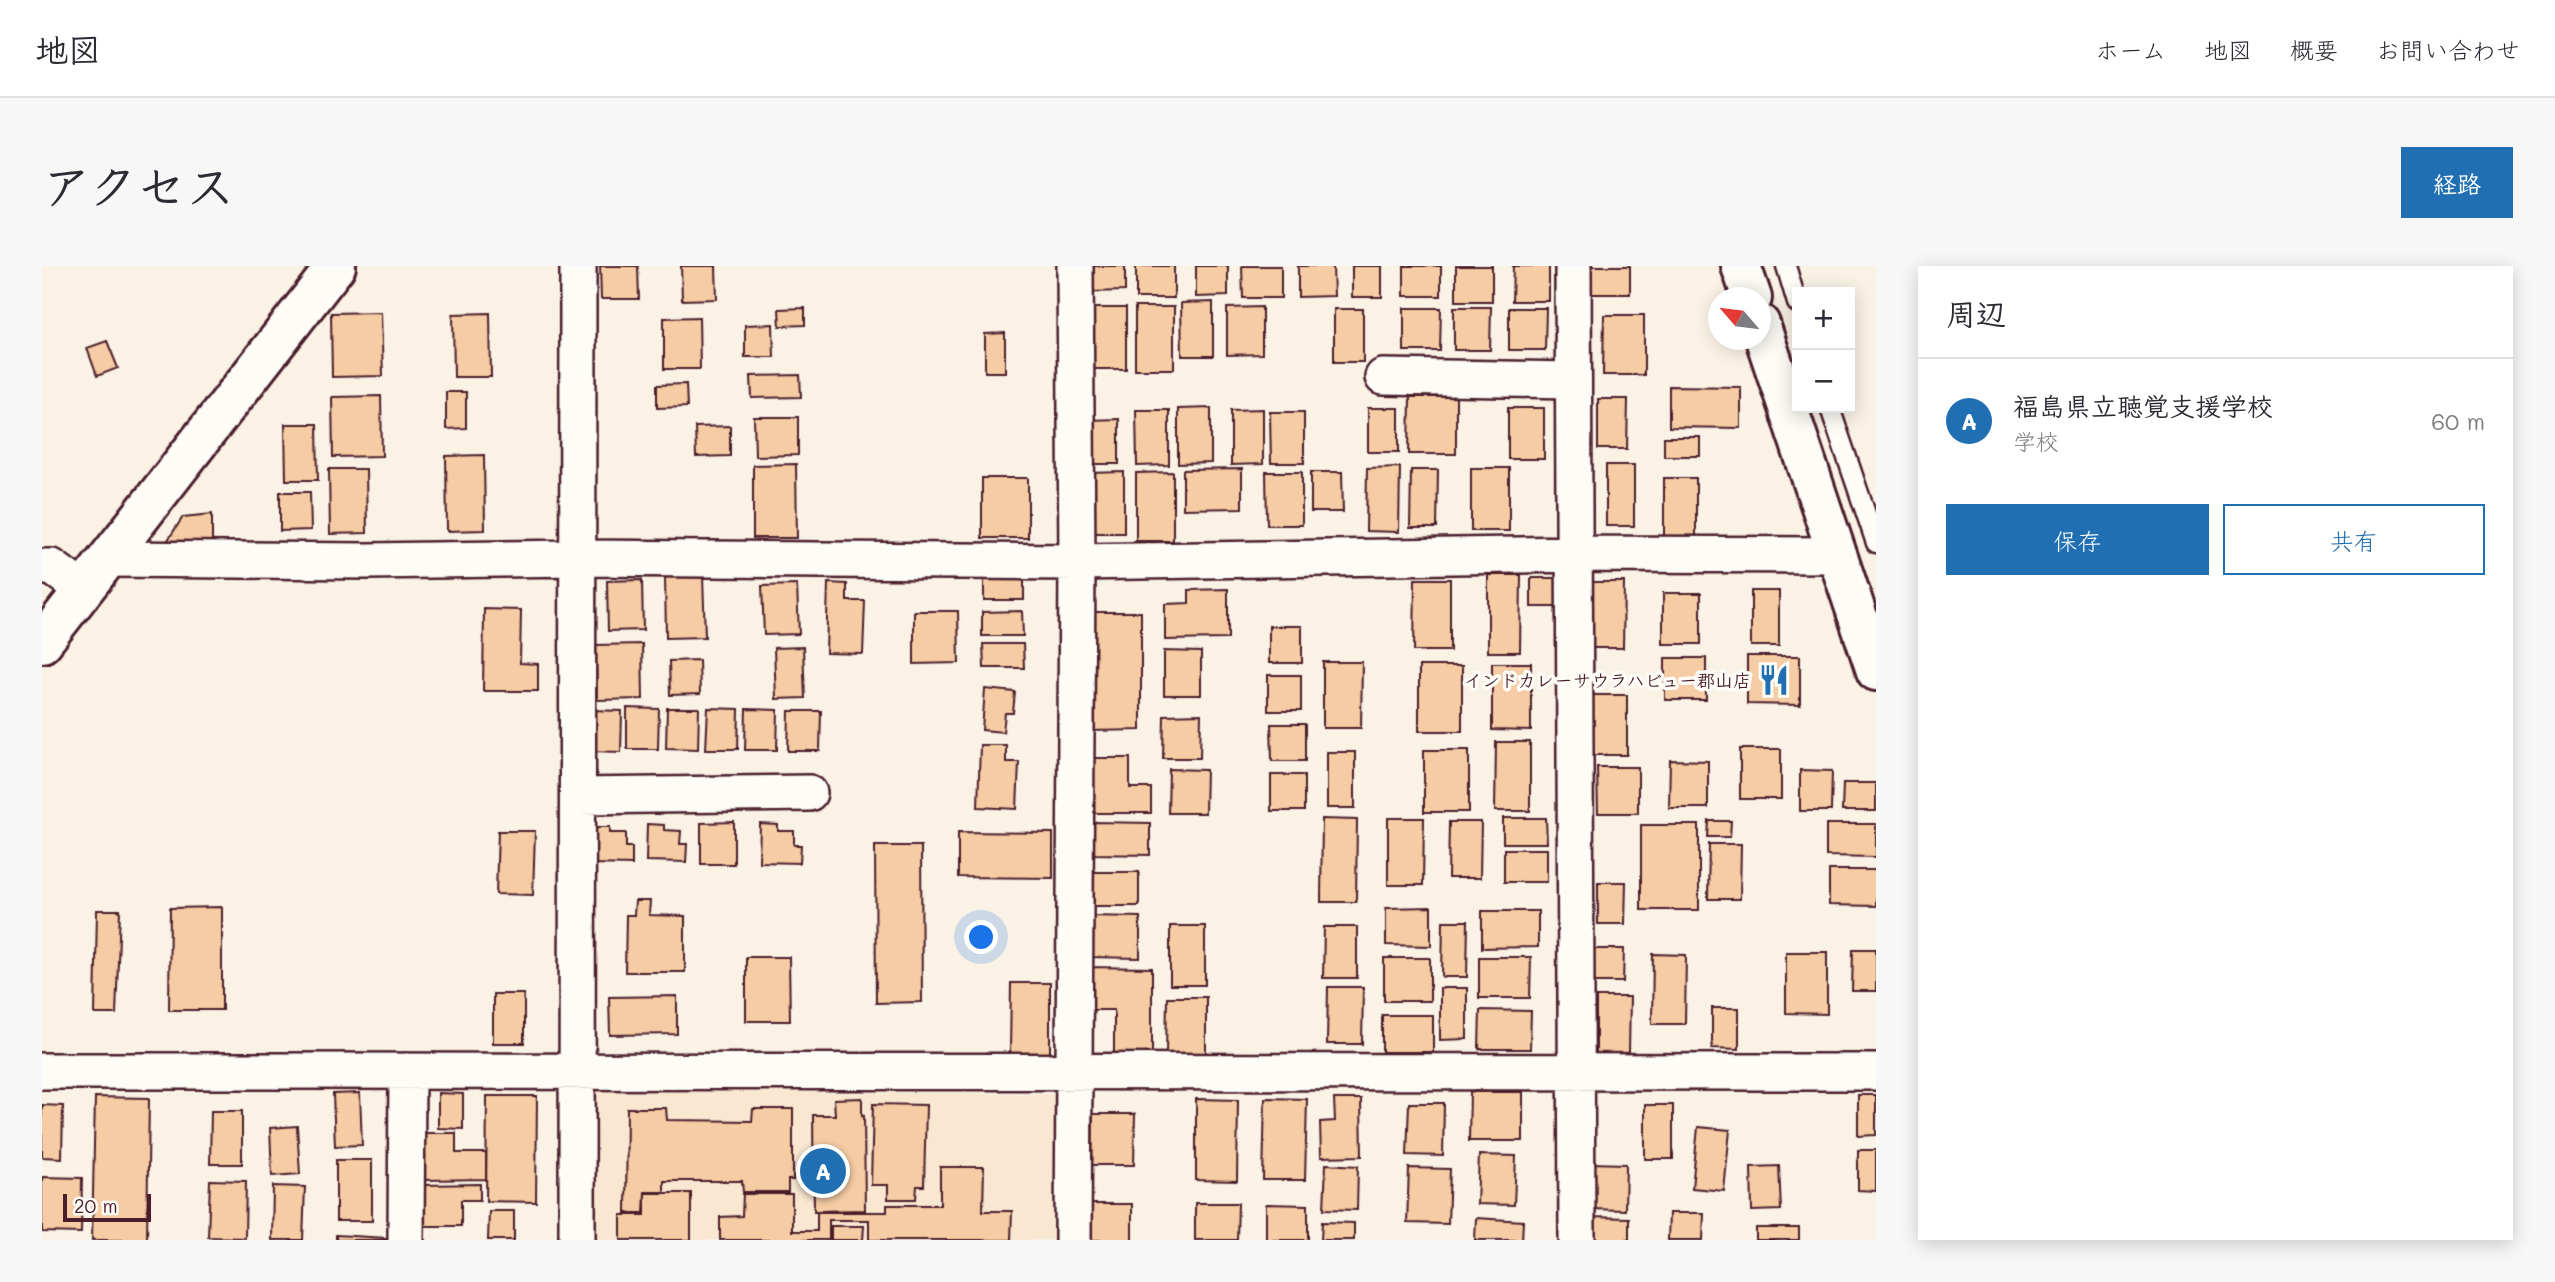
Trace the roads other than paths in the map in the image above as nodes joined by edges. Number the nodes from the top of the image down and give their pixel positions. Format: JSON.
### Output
{"nodes":[{"id":1,"x":336,"y":266,"type":"edge"},
{"id":2,"x":579,"y":266,"type":"edge"},
{"id":3,"x":1074,"y":266,"type":"edge"},
{"id":4,"x":1573,"y":266,"type":"edge"},
{"id":5,"x":1741,"y":266,"type":"edge"},
{"id":6,"x":1786,"y":266,"type":"edge"},
{"id":7,"x":1748,"y":287,"type":"edge"},
{"id":8,"x":1792,"y":287,"type":"edge"},
{"id":9,"x":1769,"y":350,"type":"edge"},
{"id":10,"x":1383,"y":377,"type":"dead end"},
{"id":11,"x":1573,"y":380,"type":"junction"},
{"id":12,"x":1832,"y":413,"type":"edge"},
{"id":13,"x":1876,"y":543,"type":"edge"},
{"id":14,"x":1574,"y":554,"type":"junction"},
{"id":15,"x":1839,"y":555,"type":"junction"},
{"id":16,"x":579,"y":558,"type":"junction"},
{"id":17,"x":108,"y":559,"type":"junction"},
{"id":18,"x":1077,"y":562,"type":"junction"},
{"id":19,"x":42,"y":567,"type":"edge"},
{"id":20,"x":83,"y":590,"type":"junction"},
{"id":21,"x":42,"y":643,"type":"edge"},
{"id":22,"x":1876,"y":671,"type":"edge"},
{"id":23,"x":809,"y":793,"type":"dead end"},
{"id":24,"x":579,"y":796,"type":"junction"},
{"id":25,"x":1576,"y":1070,"type":"junction"},
{"id":26,"x":42,"y":1071,"type":"edge"},
{"id":27,"x":407,"y":1071,"type":"junction"},
{"id":28,"x":576,"y":1071,"type":"junction"},
{"id":29,"x":1073,"y":1071,"type":"junction"},
{"id":30,"x":1876,"y":1072,"type":"edge"},
{"id":31,"x":406,"y":1240,"type":"edge"},
{"id":32,"x":577,"y":1240,"type":"edge"},
{"id":33,"x":1073,"y":1240,"type":"edge"},
{"id":34,"x":1577,"y":1240,"type":"edge"}],
"edges":[{"from":1,"to":17,"type":"street"},
{"from":2,"to":16,"type":"street"},
{"from":3,"to":18,"type":"street"},
{"from":4,"to":11,"type":"street"},
{"from":5,"to":7,"type":"street"},
{"from":6,"to":8,"type":"lane"},
{"from":9,"to":15,"type":"street"},
{"from":10,"to":11,"type":"street"},
{"from":11,"to":14,"type":"street"},
{"from":12,"to":13,"type":"lane"},
{"from":14,"to":15,"type":"street"},
{"from":14,"to":18,"type":"street"},
{"from":14,"to":25,"type":"street"},
{"from":15,"to":22,"type":"street"},
{"from":16,"to":17,"type":"street"},
{"from":16,"to":18,"type":"street"},
{"from":16,"to":24,"type":"street"},
{"from":17,"to":20,"type":"street"},
{"from":18,"to":29,"type":"street"},
{"from":19,"to":20,"type":"street"},
{"from":20,"to":21,"type":"street"},
{"from":23,"to":24,"type":"street"},
{"from":24,"to":28,"type":"street"},
{"from":25,"to":29,"type":"street"},
{"from":25,"to":30,"type":"street"},
{"from":25,"to":34,"type":"street"},
{"from":26,"to":27,"type":"street"},
{"from":27,"to":28,"type":"street"},
{"from":27,"to":31,"type":"street"},
{"from":28,"to":29,"type":"street"},
{"from":28,"to":32,"type":"street"},
{"from":29,"to":33,"type":"street"}]}
